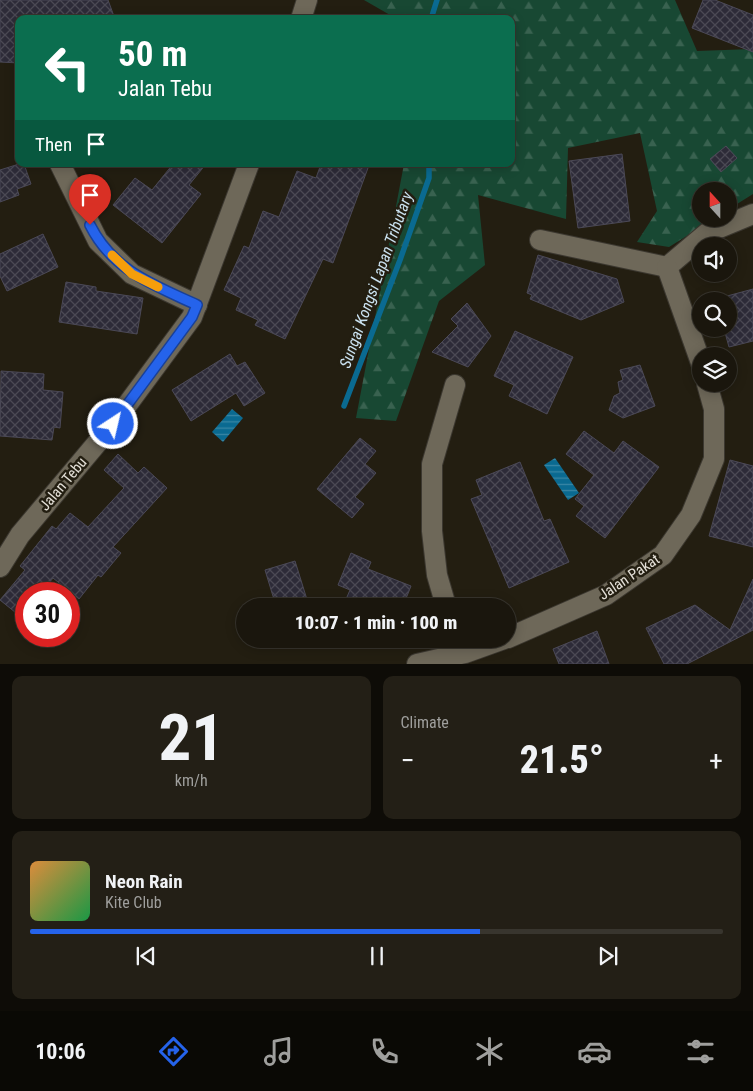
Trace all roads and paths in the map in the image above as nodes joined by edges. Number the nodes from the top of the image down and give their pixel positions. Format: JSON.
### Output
{"nodes":[{"id":1,"x":307,"y":0,"type":"edge"},
{"id":2,"x":301,"y":15,"type":"edge"},
{"id":3,"x":61,"y":167,"type":"edge"},
{"id":4,"x":248,"y":167,"type":"edge"},
{"id":5,"x":753,"y":214,"type":"edge"},
{"id":6,"x":540,"y":240,"type":"dead end"},
{"id":7,"x":667,"y":267,"type":"junction"},
{"id":8,"x":197,"y":305,"type":"junction"},
{"id":9,"x":695,"y":347,"type":"edge"},
{"id":10,"x":456,"y":385,"type":"dead end"},
{"id":11,"x":709,"y":392,"type":"edge"},
{"id":12,"x":0,"y":567,"type":"edge"},
{"id":13,"x":444,"y":598,"type":"edge"},
{"id":14,"x":516,"y":634,"type":"edge"},
{"id":15,"x":457,"y":648,"type":"edge"},
{"id":16,"x":417,"y":664,"type":"edge"}],
"edges":[{"from":1,"to":2,"type":"street"},
{"from":3,"to":8,"type":"street"},
{"from":4,"to":8,"type":"street","name":"Jalan Tebu"},
{"from":5,"to":7,"type":"street"},
{"from":6,"to":7,"type":"street"},
{"from":7,"to":9,"type":"street"},
{"from":8,"to":12,"type":"street","name":"Jalan Tebu"},
{"from":10,"to":13,"type":"street"},
{"from":11,"to":14,"type":"street","name":"Jalan Pakat"},
{"from":15,"to":16,"type":"street","name":"Jalan Pakat"}]}
